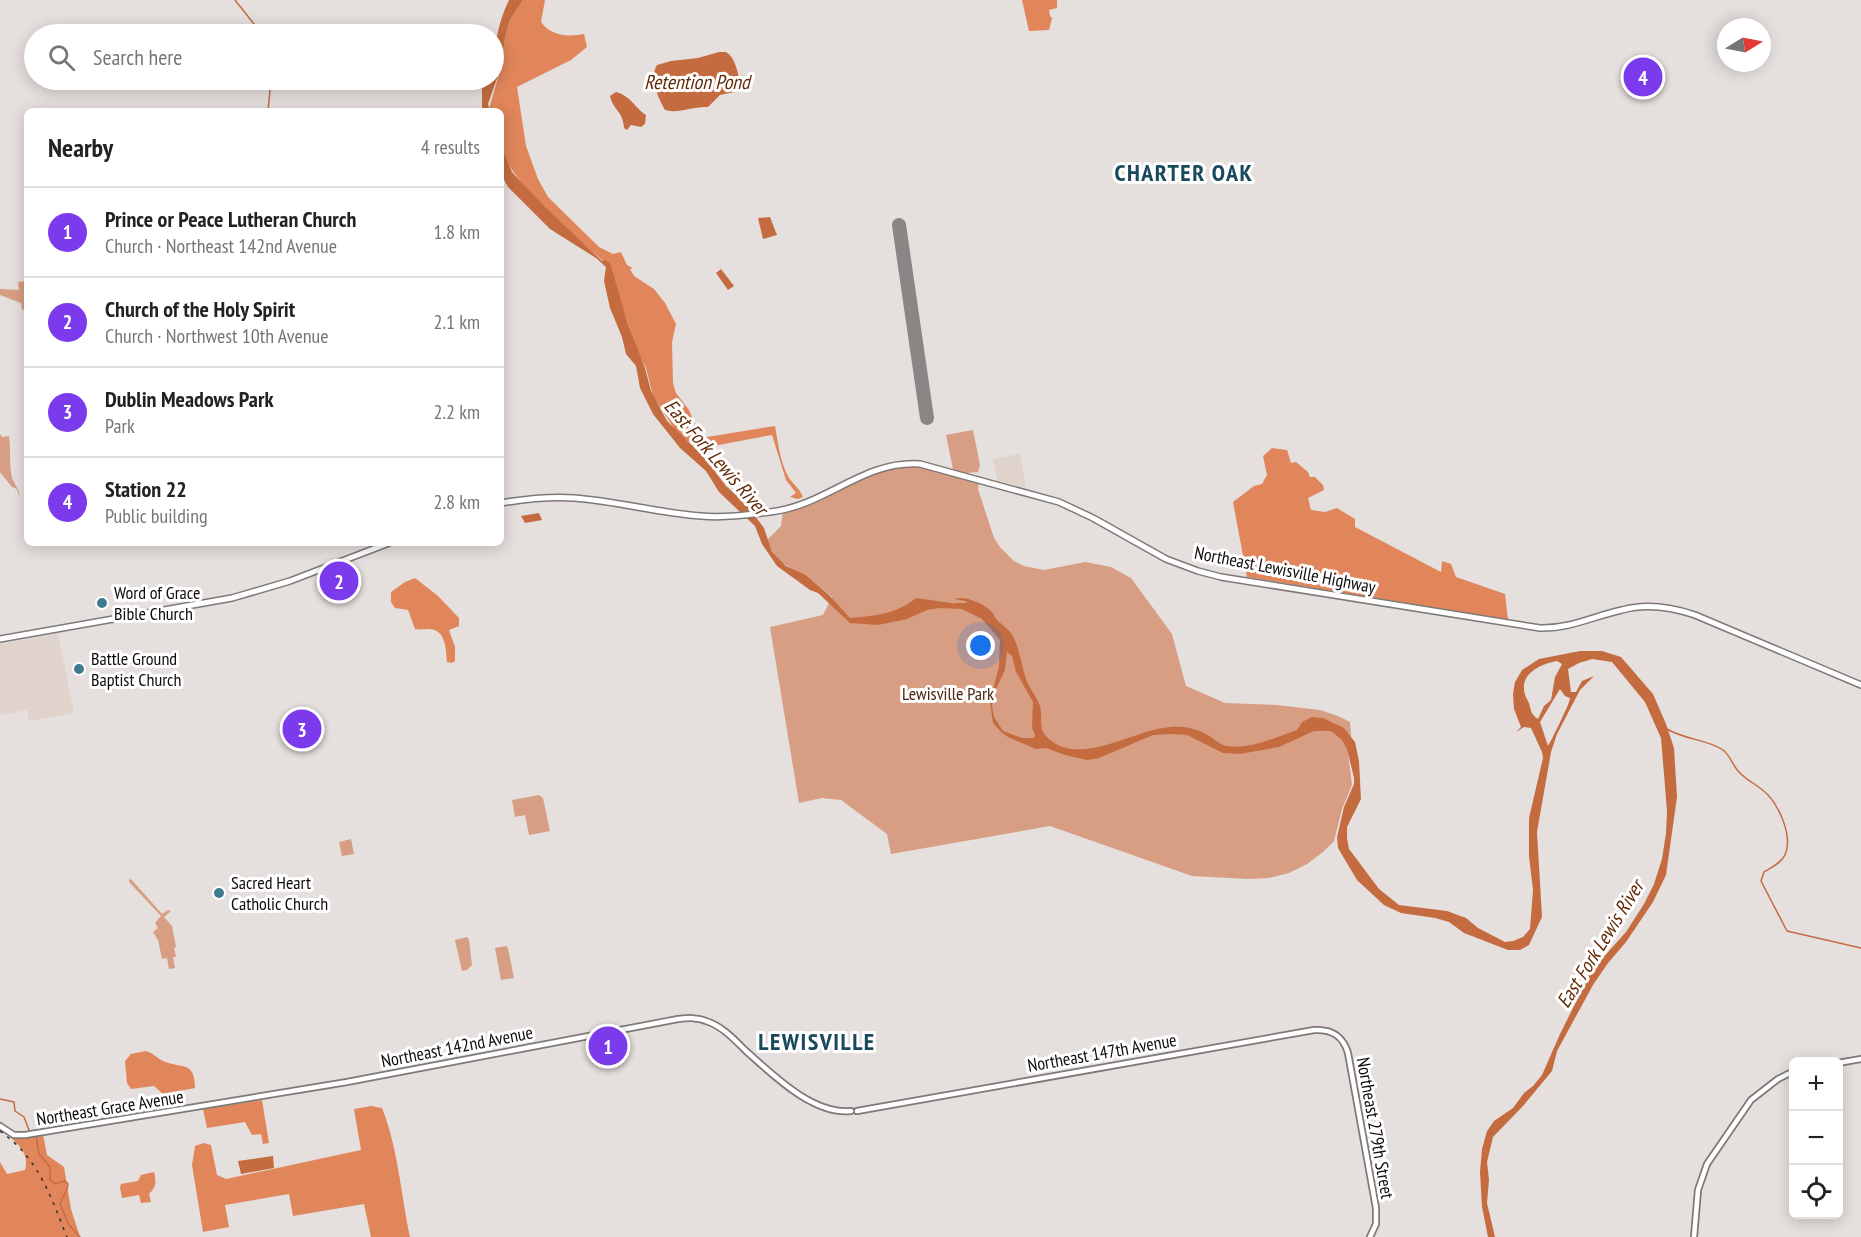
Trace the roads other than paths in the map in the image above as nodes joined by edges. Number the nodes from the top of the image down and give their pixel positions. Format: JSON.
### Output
{"nodes":[{"id":1,"x":504,"y":503,"type":"edge"},
{"id":2,"x":381,"y":546,"type":"edge"},
{"id":3,"x":0,"y":639,"type":"edge"},
{"id":4,"x":1861,"y":685,"type":"edge"},
{"id":5,"x":693,"y":1018,"type":"joint"},
{"id":6,"x":1346,"y":1046,"type":"joint"},
{"id":7,"x":1861,"y":1059,"type":"edge"},
{"id":8,"x":1843,"y":1062,"type":"edge"},
{"id":9,"x":1789,"y":1073,"type":"edge"},
{"id":10,"x":226,"y":1102,"type":"joint"},
{"id":11,"x":0,"y":1126,"type":"edge"},
{"id":12,"x":1370,"y":1237,"type":"edge"},
{"id":13,"x":1694,"y":1237,"type":"edge"}],
"edges":[{"from":1,"to":4,"type":"main road","name":"Northeast Lewisville Highway"},
{"from":2,"to":3,"type":"main road"},
{"from":5,"to":6,"type":"main road","name":"Northeast 147th Avenue"},
{"from":5,"to":10,"type":"main road","name":"Northeast 142nd Avenue"},
{"from":6,"to":12,"type":"main road","name":"Northeast 279th Street"},
{"from":7,"to":8,"type":"main road"},
{"from":9,"to":13,"type":"main road"},
{"from":10,"to":11,"type":"main road","name":"Northeast Grace Avenue"}]}
